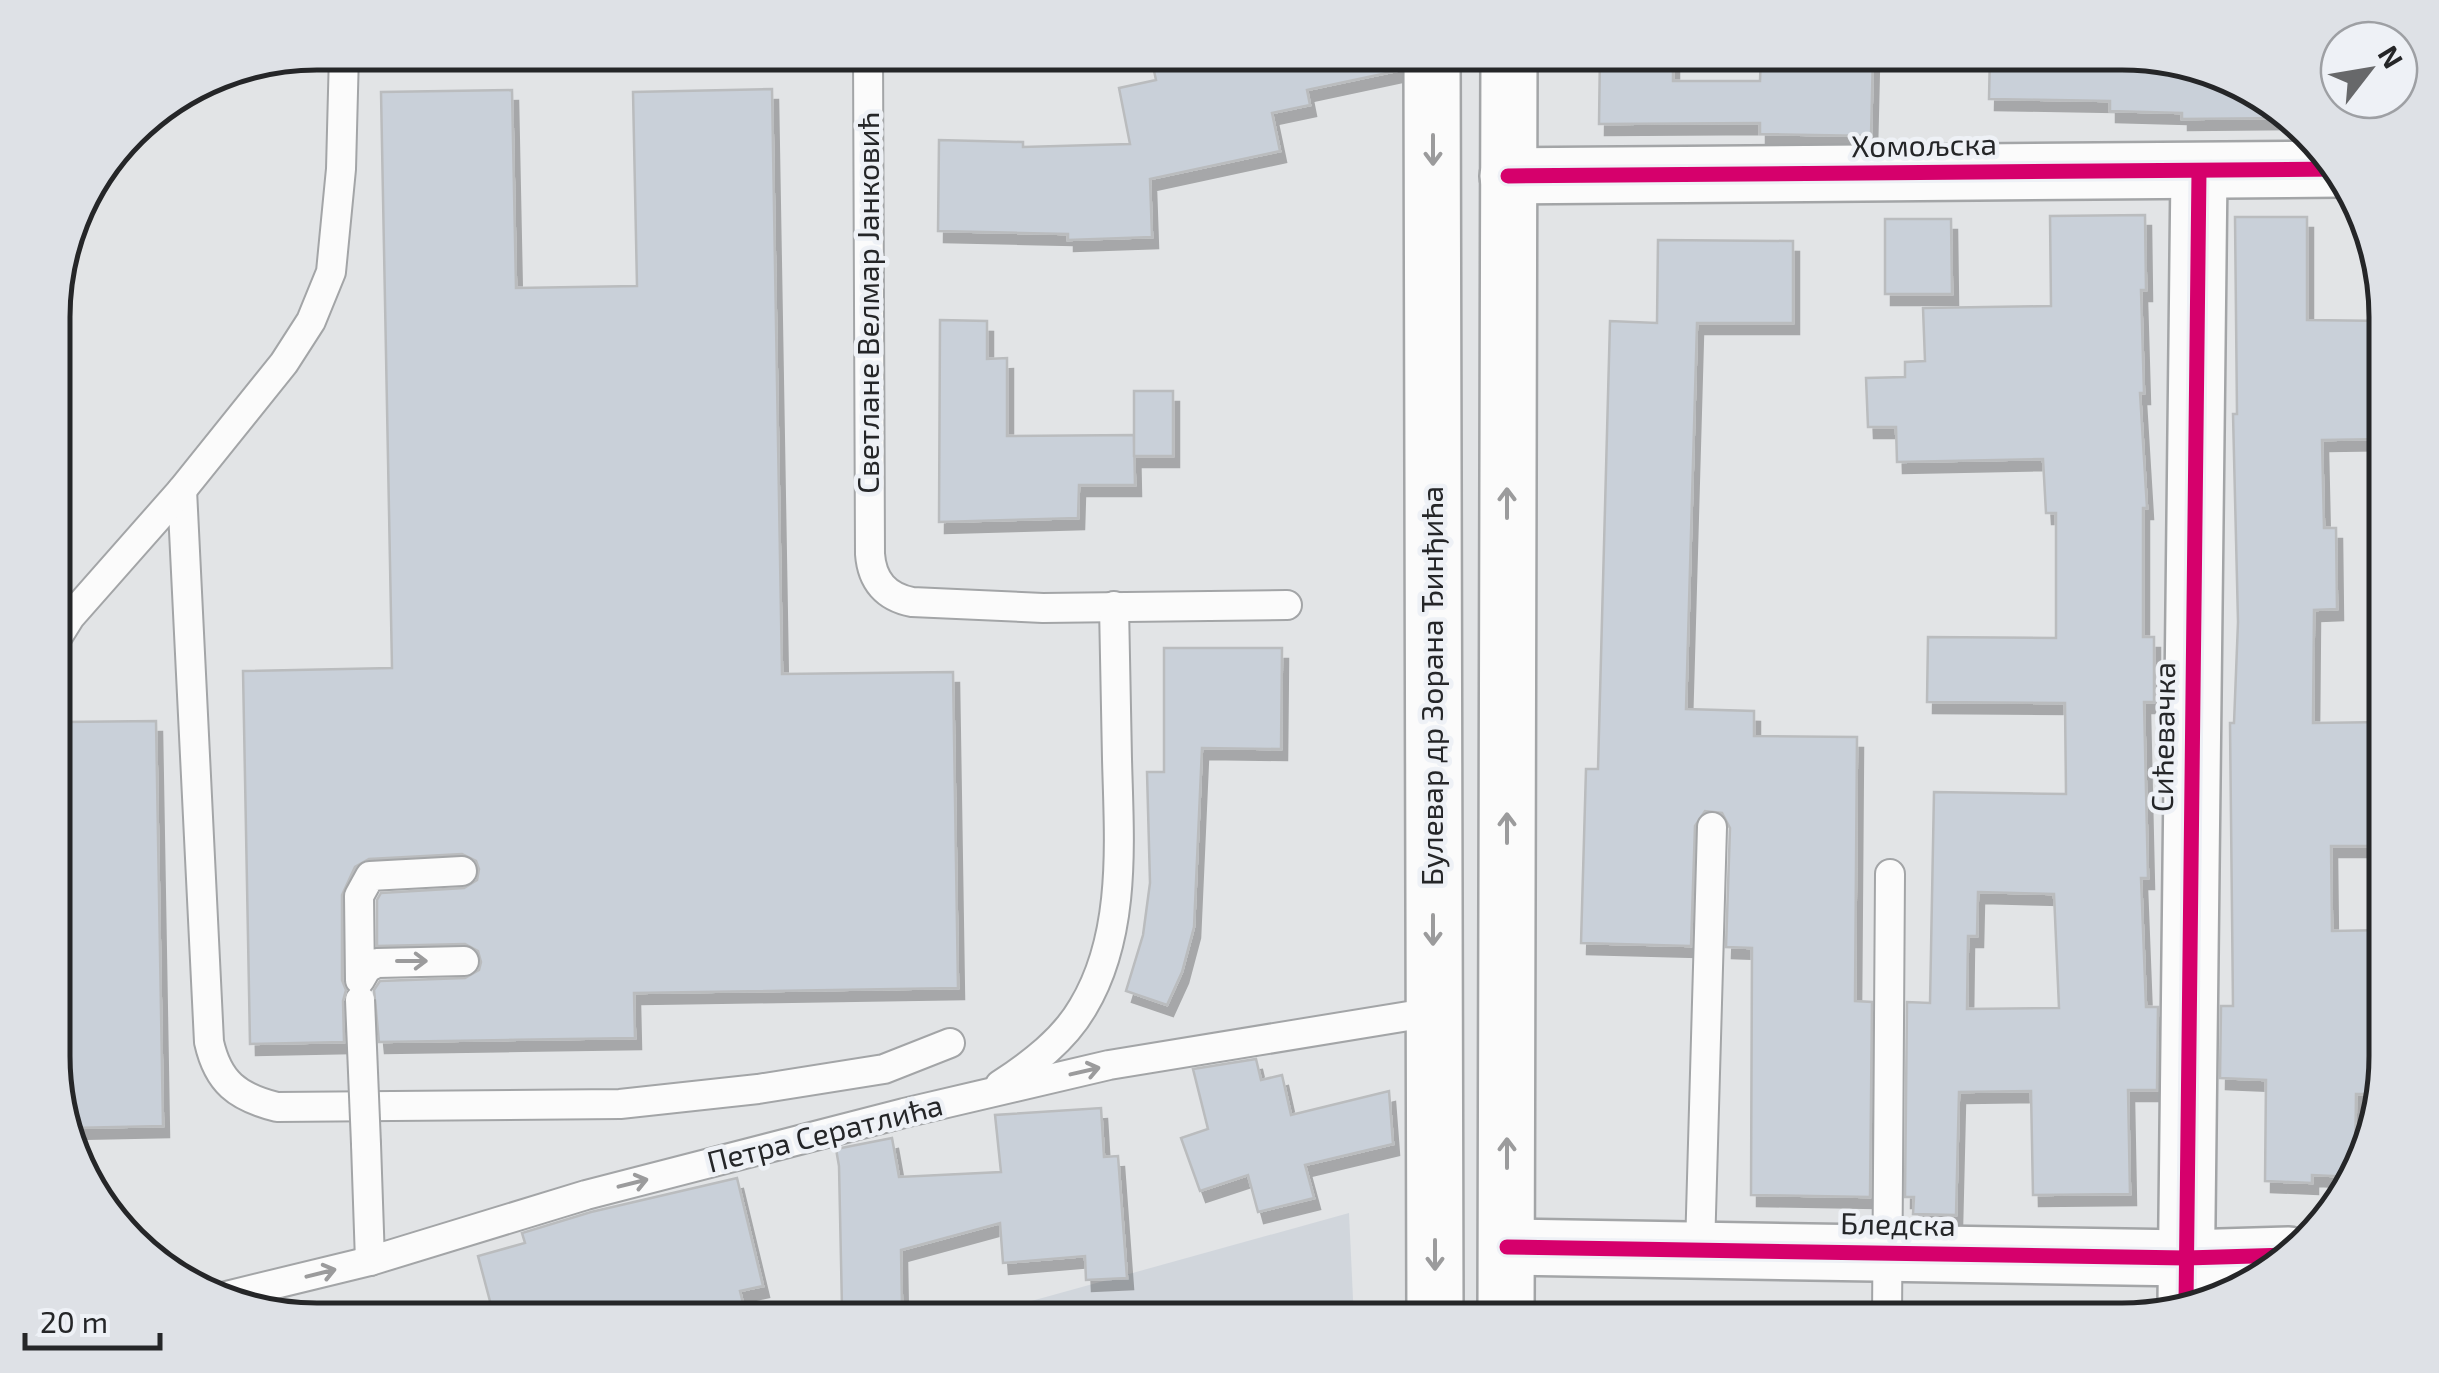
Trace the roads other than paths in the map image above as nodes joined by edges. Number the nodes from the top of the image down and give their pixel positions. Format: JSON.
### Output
{"nodes":[{"id":1,"x":1432,"y":70,"type":"edge"},
{"id":2,"x":1509,"y":70,"type":"edge"},
{"id":3,"x":344,"y":71,"type":"edge"},
{"id":4,"x":868,"y":71,"type":"edge"},
{"id":5,"x":2320,"y":169,"type":"edge"},
{"id":6,"x":2199,"y":171,"type":"junction"},
{"id":7,"x":1508,"y":176,"type":"junction"},
{"id":8,"x":182,"y":490,"type":"junction"},
{"id":9,"x":1114,"y":606,"type":"junction"},
{"id":10,"x":1288,"y":606,"type":"dead end"},
{"id":11,"x":70,"y":617,"type":"edge"},
{"id":12,"x":1712,"y":827,"type":"dead end"},
{"id":13,"x":462,"y":871,"type":"dead end"},
{"id":14,"x":1890,"y":874,"type":"dead end"},
{"id":15,"x":464,"y":961,"type":"dead end"},
{"id":16,"x":360,"y":990,"type":"junction"},
{"id":17,"x":1433,"y":1012,"type":"junction"},
{"id":18,"x":950,"y":1043,"type":"dead end"},
{"id":19,"x":986,"y":1094,"type":"junction"},
{"id":20,"x":1506,"y":1246,"type":"junction"},
{"id":21,"x":1700,"y":1249,"type":"junction"},
{"id":22,"x":1887,"y":1252,"type":"junction"},
{"id":23,"x":370,"y":1261,"type":"junction"},
{"id":24,"x":2255,"y":1264,"type":"edge"},
{"id":25,"x":2186,"y":1281,"type":"edge"},
{"id":26,"x":244,"y":1292,"type":"edge"},
{"id":27,"x":1435,"y":1302,"type":"edge"},
{"id":28,"x":1506,"y":1302,"type":"edge"},
{"id":29,"x":1887,"y":1302,"type":"edge"}],
"edges":[{"from":1,"to":17,"type":"street","name":"Булевар др Зорана Ђинђића","one_way":true},
{"from":2,"to":7,"type":"street"},
{"from":3,"to":8,"type":"lane"},
{"from":4,"to":9,"type":"lane","name":"Светлане Велмар Јанковић"},
{"from":5,"to":6,"type":"street","name":"Хомољска"},
{"from":6,"to":7,"type":"street","name":"Хомољска"},
{"from":6,"to":25,"type":"street","name":"Сићевачка"},
{"from":20,"to":7,"type":"street","one_way":true},
{"from":8,"to":11,"type":"lane"},
{"from":8,"to":18,"type":"lane"},
{"from":9,"to":10,"type":"lane"},
{"from":9,"to":19,"type":"lane"},
{"from":12,"to":21,"type":"lane"},
{"from":13,"to":16,"type":"lane"},
{"from":14,"to":22,"type":"lane"},
{"from":16,"to":15,"type":"lane","one_way":true},
{"from":16,"to":23,"type":"lane","bridge":true},
{"from":19,"to":17,"type":"lane","name":"Петра Сератлића","one_way":true},
{"from":17,"to":27,"type":"street","name":"Булевар др Зорана Ђинђића","one_way":true},
{"from":23,"to":19,"type":"lane","name":"Петра Сератлића","one_way":true},
{"from":20,"to":21,"type":"street","name":"Бледска"},
{"from":20,"to":28,"type":"street"},
{"from":21,"to":22,"type":"street","name":"Бледска"},
{"from":22,"to":25,"type":"street","name":"Бледска"},
{"from":22,"to":29,"type":"lane"},
{"from":26,"to":23,"type":"lane","name":"Петра Сератлића","one_way":true},
{"from":24,"to":25,"type":"street","name":"Бледска"}]}
